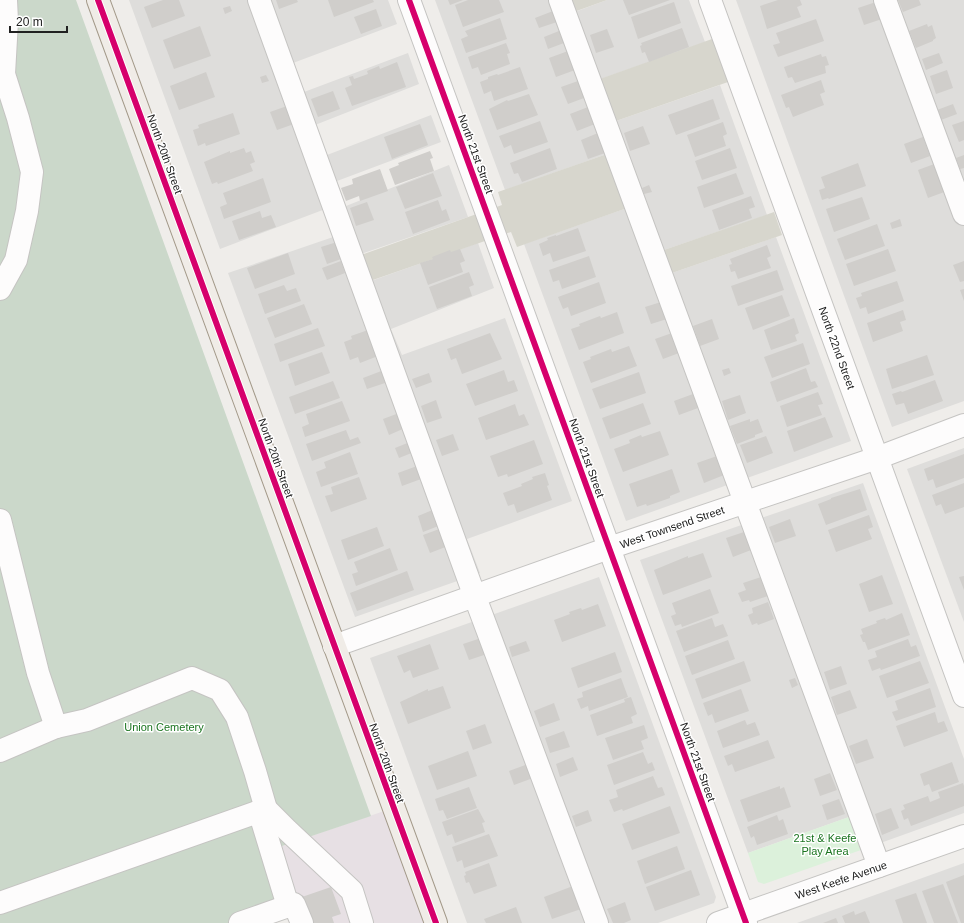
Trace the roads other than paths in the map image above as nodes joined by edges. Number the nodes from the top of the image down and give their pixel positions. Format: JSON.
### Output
{"nodes":[{"id":1,"x":6,"y":0,"type":"edge"},
{"id":2,"x":98,"y":0,"type":"edge"},
{"id":3,"x":259,"y":0,"type":"edge"},
{"id":4,"x":409,"y":0,"type":"edge"},
{"id":5,"x":560,"y":0,"type":"edge"},
{"id":6,"x":710,"y":0,"type":"edge"},
{"id":7,"x":885,"y":0,"type":"edge"},
{"id":8,"x":2,"y":74,"type":"edge"},
{"id":9,"x":964,"y":214,"type":"edge"},
{"id":10,"x":0,"y":289,"type":"edge"},
{"id":11,"x":964,"y":425,"type":"edge"},
{"id":12,"x":877,"y":458,"type":"junction"},
{"id":13,"x":745,"y":502,"type":"junction"},
{"id":14,"x":0,"y":520,"type":"edge"},
{"id":15,"x":609,"y":548,"type":"junction"},
{"id":16,"x":475,"y":597,"type":"junction"},
{"id":17,"x":334,"y":646,"type":"junction"},
{"id":18,"x":964,"y":696,"type":"edge"},
{"id":19,"x":56,"y":727,"type":"junction"},
{"id":20,"x":0,"y":751,"type":"edge"},
{"id":21,"x":262,"y":810,"type":"junction"},
{"id":22,"x":964,"y":836,"type":"edge"},
{"id":23,"x":879,"y":866,"type":"junction"},
{"id":24,"x":0,"y":903,"type":"edge"},
{"id":25,"x":288,"y":906,"type":"junction"},
{"id":26,"x":745,"y":919,"type":"edge"},
{"id":27,"x":240,"y":923,"type":"edge"},
{"id":28,"x":302,"y":923,"type":"edge"},
{"id":29,"x":362,"y":923,"type":"edge"},
{"id":30,"x":436,"y":923,"type":"edge"},
{"id":31,"x":597,"y":923,"type":"edge"},
{"id":32,"x":718,"y":923,"type":"edge"}],
"edges":[{"from":1,"to":8,"type":"street"},
{"from":2,"to":17,"type":"main road","name":"North 20th Street"},
{"from":3,"to":16,"type":"street"},
{"from":4,"to":15,"type":"street","name":"North 21st Street"},
{"from":5,"to":13,"type":"street"},
{"from":6,"to":12,"type":"street","name":"North 22nd Street"},
{"from":7,"to":9,"type":"street"},
{"from":8,"to":10,"type":"street"},
{"from":11,"to":12,"type":"street","name":"West Townsend Street"},
{"from":12,"to":13,"type":"street","name":"West Townsend Street"},
{"from":12,"to":18,"type":"street","name":"North 22nd Street"},
{"from":13,"to":15,"type":"street","name":"West Townsend Street"},
{"from":13,"to":23,"type":"street"},
{"from":14,"to":19,"type":"street"},
{"from":15,"to":16,"type":"street","name":"West Townsend Street"},
{"from":15,"to":26,"type":"street","name":"North 21st Street"},
{"from":16,"to":17,"type":"street","name":"West Townsend Street"},
{"from":16,"to":31,"type":"street"},
{"from":17,"to":30,"type":"main road","name":"North 20th Street"},
{"from":19,"to":20,"type":"street"},
{"from":19,"to":21,"type":"street"},
{"from":21,"to":24,"type":"street"},
{"from":21,"to":25,"type":"street"},
{"from":21,"to":29,"type":"street"},
{"from":22,"to":23,"type":"street","name":"West Keefe Avenue"},
{"from":23,"to":26,"type":"street","name":"West Keefe Avenue"},
{"from":25,"to":27,"type":"street"},
{"from":25,"to":28,"type":"street"},
{"from":26,"to":32,"type":"street","name":"West Keefe Avenue"}]}
